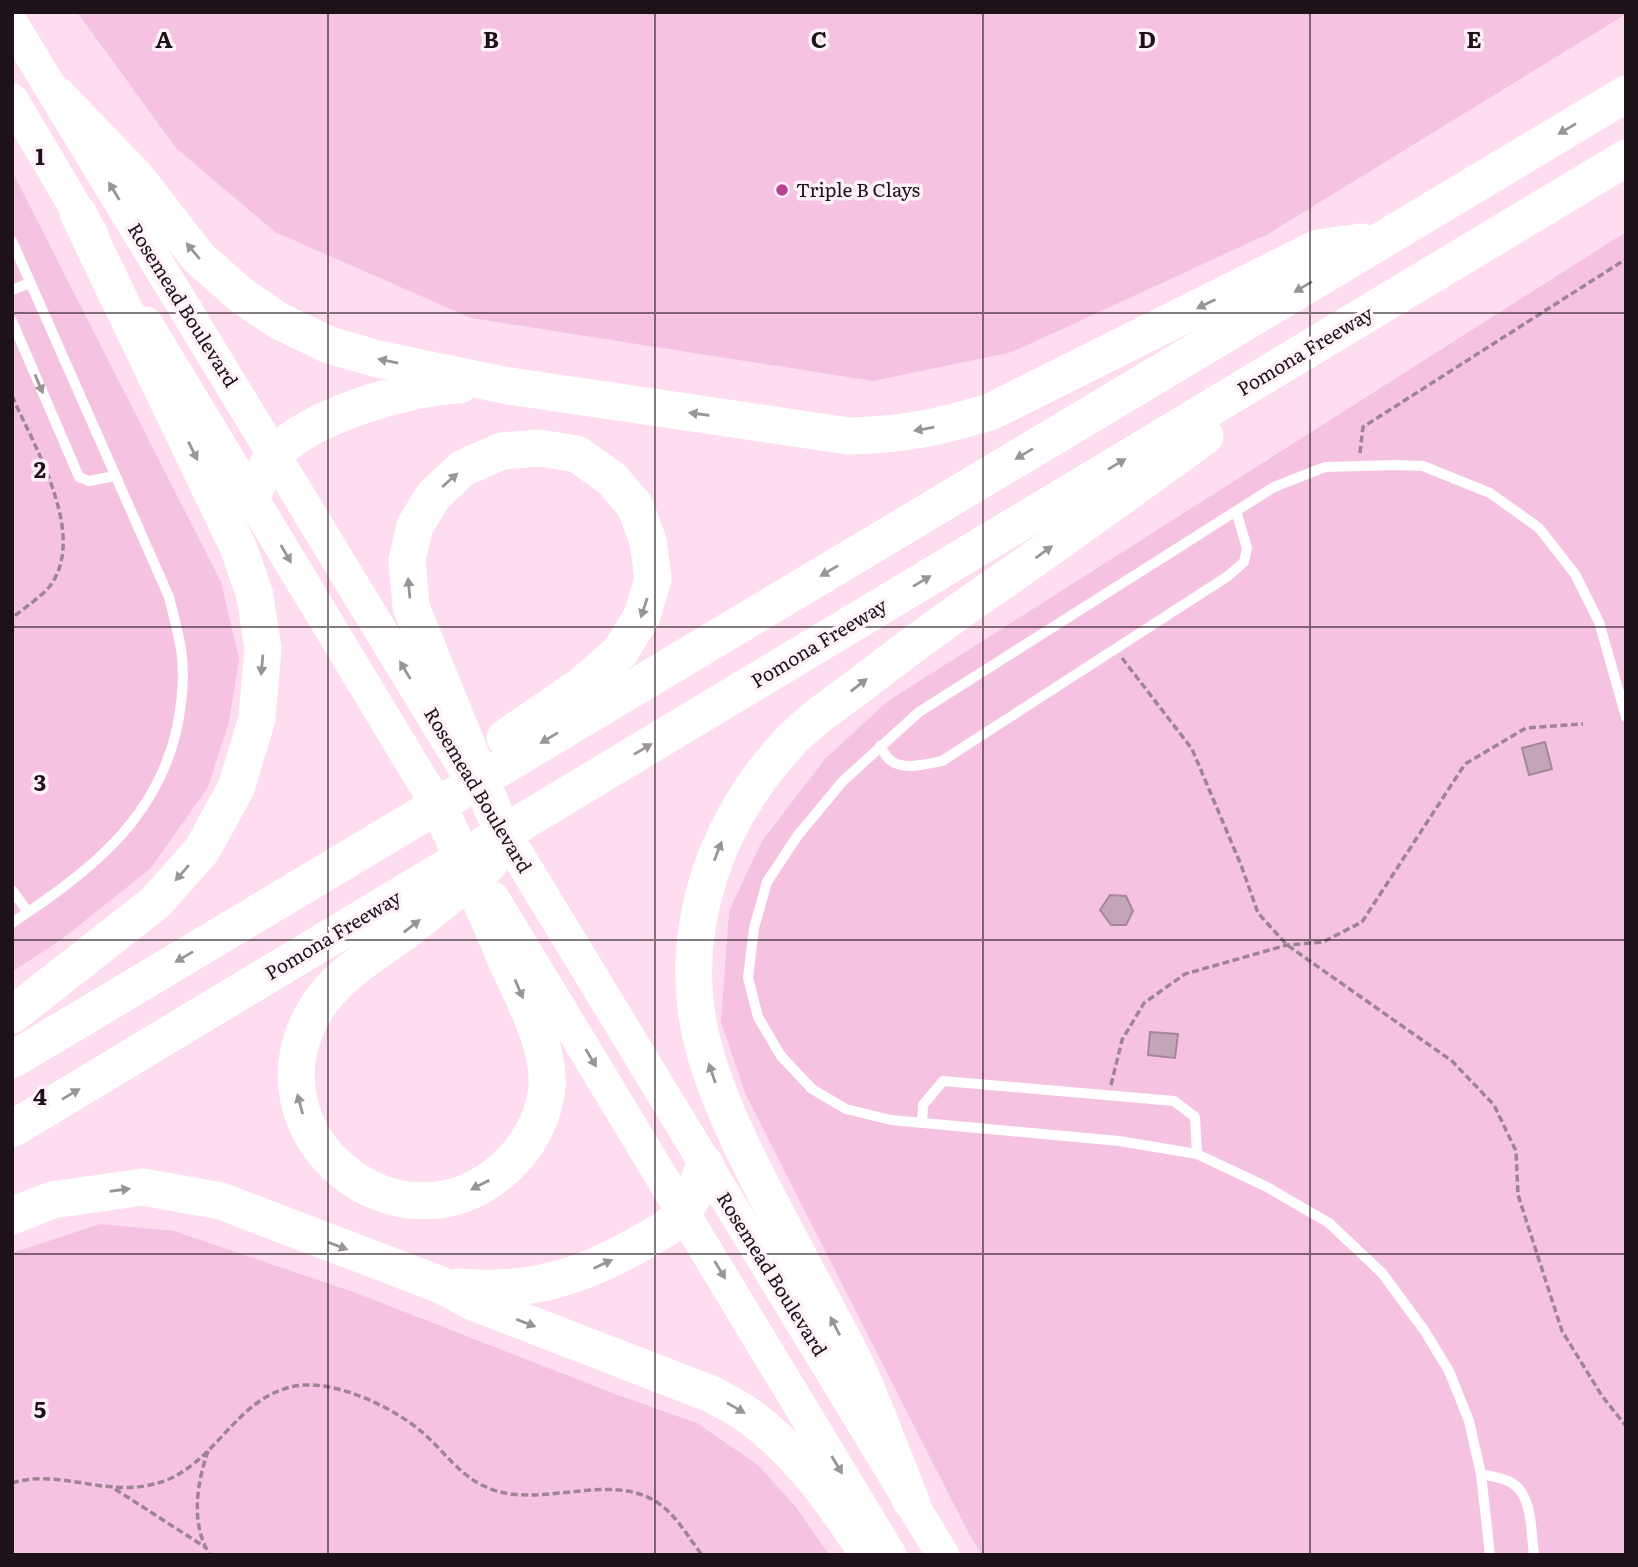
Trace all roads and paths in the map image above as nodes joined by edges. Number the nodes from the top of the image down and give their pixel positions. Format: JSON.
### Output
{"nodes":[{"id":1,"x":12,"y":24,"type":"edge"},
{"id":2,"x":1626,"y":94,"type":"edge"},
{"id":3,"x":58,"y":96,"type":"junction"},
{"id":4,"x":12,"y":100,"type":"edge"},
{"id":5,"x":1626,"y":158,"type":"edge"},
{"id":6,"x":78,"y":213,"type":"junction"},
{"id":7,"x":1383,"y":239,"type":"junction"},
{"id":8,"x":12,"y":241,"type":"edge"},
{"id":9,"x":1626,"y":260,"type":"edge"},
{"id":10,"x":1418,"y":283,"type":"junction"},
{"id":11,"x":30,"y":284,"type":"junction"},
{"id":12,"x":12,"y":290,"type":"edge"},
{"id":13,"x":12,"y":321,"type":"edge"},
{"id":14,"x":503,"y":384,"type":"junction"},
{"id":15,"x":12,"y":397,"type":"edge"},
{"id":16,"x":275,"y":454,"type":"junction"},
{"id":17,"x":1359,"y":466,"type":"junction"},
{"id":18,"x":114,"y":476,"type":"junction"},
{"id":19,"x":252,"y":495,"type":"junction"},
{"id":20,"x":1236,"y":511,"type":"junction"},
{"id":21,"x":12,"y":618,"type":"edge"},
{"id":22,"x":1115,"y":649,"type":"junction"},
{"id":23,"x":1626,"y":717,"type":"edge"},
{"id":24,"x":449,"y":724,"type":"junction"},
{"id":25,"x":1583,"y":724,"type":"dead end"},
{"id":26,"x":880,"y":746,"type":"junction"},
{"id":27,"x":604,"y":772,"type":"junction"},
{"id":28,"x":443,"y":815,"type":"joint"},
{"id":29,"x":501,"y":829,"type":"joint"},
{"id":30,"x":12,"y":890,"type":"edge"},
{"id":31,"x":28,"y":912,"type":"junction"},
{"id":32,"x":242,"y":921,"type":"junction"},
{"id":33,"x":498,"y":921,"type":"junction"},
{"id":34,"x":12,"y":923,"type":"edge"},
{"id":35,"x":1287,"y":945,"type":"junction"},
{"id":36,"x":12,"y":1015,"type":"edge"},
{"id":37,"x":12,"y":1060,"type":"edge"},
{"id":38,"x":1108,"y":1096,"type":"junction"},
{"id":39,"x":922,"y":1123,"type":"junction"},
{"id":40,"x":12,"y":1129,"type":"edge"},
{"id":41,"x":1197,"y":1154,"type":"junction"},
{"id":42,"x":705,"y":1164,"type":"junction"},
{"id":43,"x":684,"y":1211,"type":"junction"},
{"id":44,"x":12,"y":1216,"type":"edge"},
{"id":45,"x":441,"y":1285,"type":"junction"},
{"id":46,"x":1626,"y":1426,"type":"edge"},
{"id":47,"x":209,"y":1449,"type":"junction"},
{"id":48,"x":1480,"y":1474,"type":"junction"},
{"id":49,"x":12,"y":1483,"type":"edge"},
{"id":50,"x":115,"y":1489,"type":"junction"},
{"id":51,"x":911,"y":1501,"type":"junction"},
{"id":52,"x":205,"y":1546,"type":"junction"},
{"id":53,"x":210,"y":1555,"type":"edge"},
{"id":54,"x":702,"y":1555,"type":"edge"},
{"id":55,"x":869,"y":1555,"type":"edge"},
{"id":56,"x":890,"y":1555,"type":"edge"},
{"id":57,"x":943,"y":1555,"type":"edge"},
{"id":58,"x":1490,"y":1555,"type":"edge"},
{"id":59,"x":1534,"y":1555,"type":"edge"}],
"edges":[{"from":1,"to":3,"type":"main road","name":"Rosemead Boulevard"},
{"from":2,"to":7,"type":"highway","one_way":true},
{"from":14,"to":3,"type":"highway","one_way":true},
{"from":16,"to":3,"type":"main road","name":"Rosemead Boulevard","one_way":true},
{"from":4,"to":6,"type":"main road"},
{"from":5,"to":10,"type":"highway","name":"Pomona Freeway"},
{"from":6,"to":19,"type":"main road"},
{"from":6,"to":36,"type":"highway","one_way":true},
{"from":7,"to":14,"type":"highway","one_way":true},
{"from":7,"to":32,"type":"highway","one_way":true},
{"from":8,"to":11,"type":"lane"},
{"from":9,"to":17,"type":"path"},
{"from":27,"to":10,"type":"highway","name":"Pomona Freeway","one_way":true},
{"from":51,"to":10,"type":"highway","one_way":true},
{"from":11,"to":12,"type":"lane"},
{"from":11,"to":18,"type":"lane"},
{"from":13,"to":18,"type":"lane","one_way":true},
{"from":14,"to":16,"type":"highway"},
{"from":15,"to":21,"type":"path"},
{"from":16,"to":19,"type":"highway"},
{"from":24,"to":16,"type":"main road","name":"Rosemead Boulevard","one_way":true},
{"from":17,"to":20,"type":"lane"},
{"from":17,"to":23,"type":"lane"},
{"from":18,"to":31,"type":"lane"},
{"from":19,"to":28,"type":"main road","one_way":true},
{"from":20,"to":22,"type":"lane"},
{"from":20,"to":26,"type":"lane"},
{"from":22,"to":26,"type":"lane"},
{"from":22,"to":35,"type":"path"},
{"from":24,"to":29,"type":"highway"},
{"from":24,"to":32,"type":"highway","one_way":true},
{"from":25,"to":35,"type":"path"},
{"from":26,"to":39,"type":"lane"},
{"from":33,"to":27,"type":"highway","one_way":true},
{"from":40,"to":27,"type":"highway","name":"Pomona Freeway","one_way":true},
{"from":28,"to":33,"type":"highway"},
{"from":29,"to":42,"type":"main road","name":"Rosemead Boulevard"},
{"from":30,"to":31,"type":"lane"},
{"from":31,"to":34,"type":"lane"},
{"from":32,"to":37,"type":"highway","one_way":true},
{"from":33,"to":43,"type":"main road","one_way":true},
{"from":35,"to":38,"type":"path"},
{"from":35,"to":46,"type":"path"},
{"from":38,"to":39,"type":"lane"},
{"from":38,"to":41,"type":"lane"},
{"from":39,"to":41,"type":"lane"},
{"from":41,"to":48,"type":"lane"},
{"from":42,"to":43,"type":"highway"},
{"from":42,"to":51,"type":"main road","name":"Rosemead Boulevard"},
{"from":45,"to":43,"type":"highway","one_way":true},
{"from":43,"to":56,"type":"main road","one_way":true},
{"from":44,"to":45,"type":"highway","one_way":true},
{"from":45,"to":55,"type":"highway","one_way":true},
{"from":47,"to":50,"type":"path"},
{"from":47,"to":52,"type":"path"},
{"from":47,"to":54,"type":"path"},
{"from":48,"to":58,"type":"lane"},
{"from":48,"to":59,"type":"lane"},
{"from":49,"to":50,"type":"path"},
{"from":50,"to":52,"type":"path"},
{"from":51,"to":57,"type":"main road","name":"Rosemead Boulevard"},
{"from":52,"to":53,"type":"path"}]}
